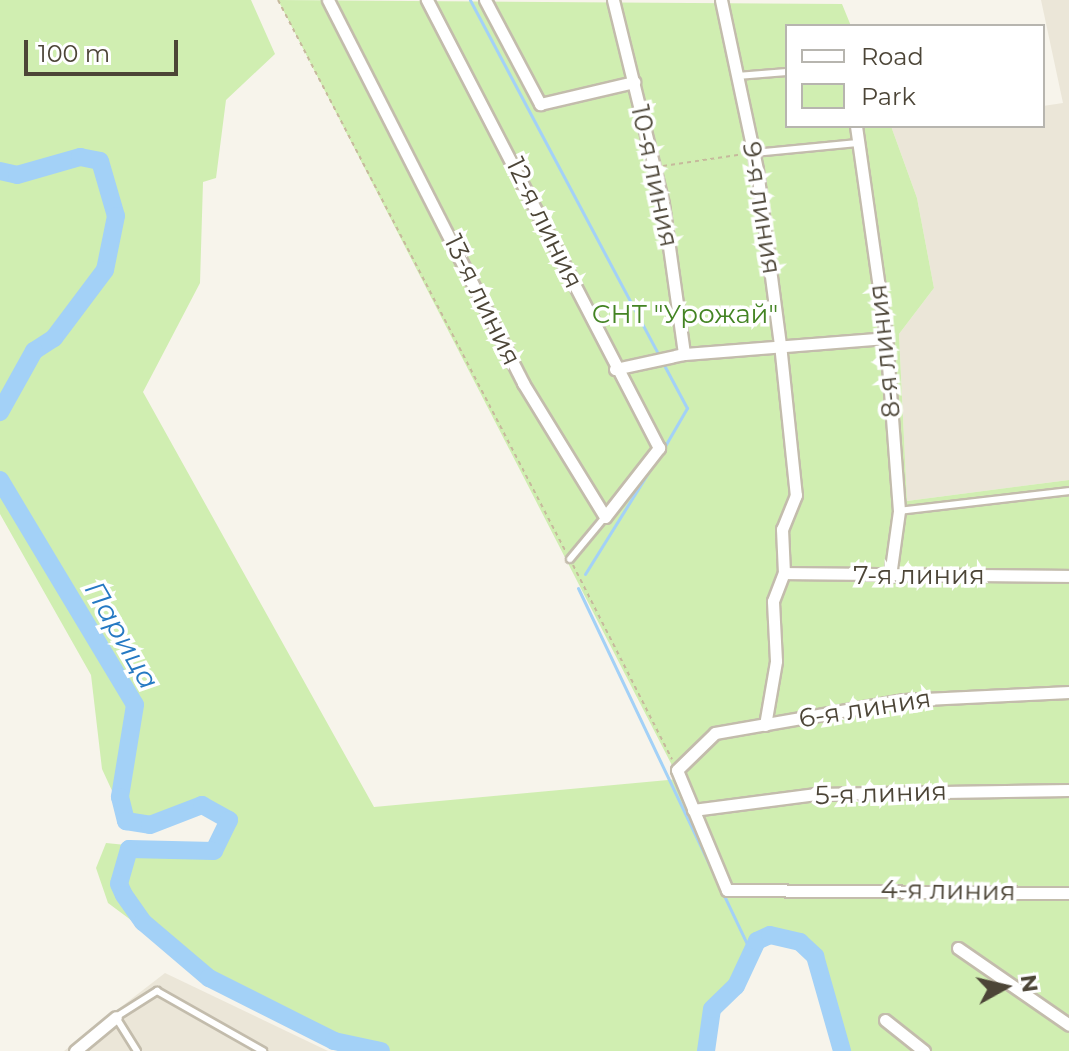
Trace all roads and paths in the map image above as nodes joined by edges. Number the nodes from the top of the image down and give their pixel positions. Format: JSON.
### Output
{"nodes":[{"id":1,"x":278,"y":0,"type":"edge"},
{"id":2,"x":328,"y":0,"type":"edge"},
{"id":3,"x":427,"y":0,"type":"edge"},
{"id":4,"x":485,"y":0,"type":"edge"},
{"id":5,"x":613,"y":0,"type":"edge"},
{"id":6,"x":721,"y":0,"type":"edge"},
{"id":7,"x":785,"y":72,"type":"edge"},
{"id":8,"x":737,"y":76,"type":"junction"},
{"id":9,"x":634,"y":82,"type":"junction"},
{"id":10,"x":856,"y":128,"type":"edge"},
{"id":11,"x":858,"y":143,"type":"junction"},
{"id":12,"x":753,"y":153,"type":"junction"},
{"id":13,"x":654,"y":167,"type":"junction"},
{"id":14,"x":886,"y":338,"type":"junction"},
{"id":15,"x":780,"y":344,"type":"junction"},
{"id":16,"x":684,"y":354,"type":"junction"},
{"id":17,"x":615,"y":369,"type":"junction"},
{"id":18,"x":1069,"y":491,"type":"edge"},
{"id":19,"x":899,"y":511,"type":"junction"},
{"id":20,"x":605,"y":517,"type":"junction"},
{"id":21,"x":570,"y":559,"type":"junction"},
{"id":22,"x":784,"y":573,"type":"junction"},
{"id":23,"x":890,"y":576,"type":"junction"},
{"id":24,"x":1069,"y":576,"type":"edge"},
{"id":25,"x":1069,"y":692,"type":"edge"},
{"id":26,"x":765,"y":725,"type":"junction"},
{"id":27,"x":677,"y":770,"type":"junction"},
{"id":28,"x":1069,"y":790,"type":"edge"},
{"id":29,"x":693,"y":810,"type":"junction"},
{"id":30,"x":1069,"y":893,"type":"edge"},
{"id":31,"x":958,"y":948,"type":"dead end"},
{"id":32,"x":116,"y":1017,"type":"junction"},
{"id":33,"x":885,"y":1020,"type":"dead end"},
{"id":34,"x":1069,"y":1025,"type":"edge"},
{"id":35,"x":75,"y":1051,"type":"edge"},
{"id":36,"x":137,"y":1051,"type":"edge"},
{"id":37,"x":263,"y":1051,"type":"edge"},
{"id":38,"x":924,"y":1051,"type":"edge"}],
"edges":[{"from":1,"to":21,"type":"path"},
{"from":2,"to":20,"type":"street","name":"13-я линия"},
{"from":3,"to":17,"type":"street","name":"12-я линия"},
{"from":4,"to":9,"type":"street"},
{"from":5,"to":9,"type":"street","name":"10-я линия"},
{"from":6,"to":8,"type":"street","name":"9-я линия"},
{"from":7,"to":8,"type":"lane"},
{"from":8,"to":12,"type":"street","name":"9-я линия"},
{"from":9,"to":13,"type":"street","name":"10-я линия"},
{"from":10,"to":11,"type":"street","name":"8-я линия"},
{"from":11,"to":12,"type":"lane"},
{"from":11,"to":14,"type":"street","name":"8-я линия"},
{"from":12,"to":13,"type":"path"},
{"from":12,"to":15,"type":"street","name":"9-я линия"},
{"from":13,"to":16,"type":"street","name":"10-я линия"},
{"from":14,"to":15,"type":"street"},
{"from":14,"to":19,"type":"street","name":"8-я линия"},
{"from":15,"to":16,"type":"street"},
{"from":15,"to":22,"type":"street","name":"9-я линия"},
{"from":16,"to":17,"type":"street"},
{"from":17,"to":20,"type":"street","name":"12-я линия"},
{"from":18,"to":19,"type":"lane"},
{"from":19,"to":23,"type":"street","name":"8-я линия"},
{"from":20,"to":21,"type":"lane"},
{"from":21,"to":27,"type":"path"},
{"from":22,"to":23,"type":"street","name":"7-я линия"},
{"from":22,"to":26,"type":"street"},
{"from":23,"to":24,"type":"street","name":"7-я линия"},
{"from":25,"to":26,"type":"street","name":"6-я линия"},
{"from":26,"to":27,"type":"street","name":"6-я линия"},
{"from":27,"to":29,"type":"street"},
{"from":28,"to":29,"type":"street","name":"5-я линия"},
{"from":29,"to":30,"type":"street","name":"4-я линия"},
{"from":31,"to":34,"type":"street"},
{"from":32,"to":35,"type":"street"},
{"from":32,"to":36,"type":"lane"},
{"from":32,"to":37,"type":"lane"},
{"from":33,"to":38,"type":"street"}]}
